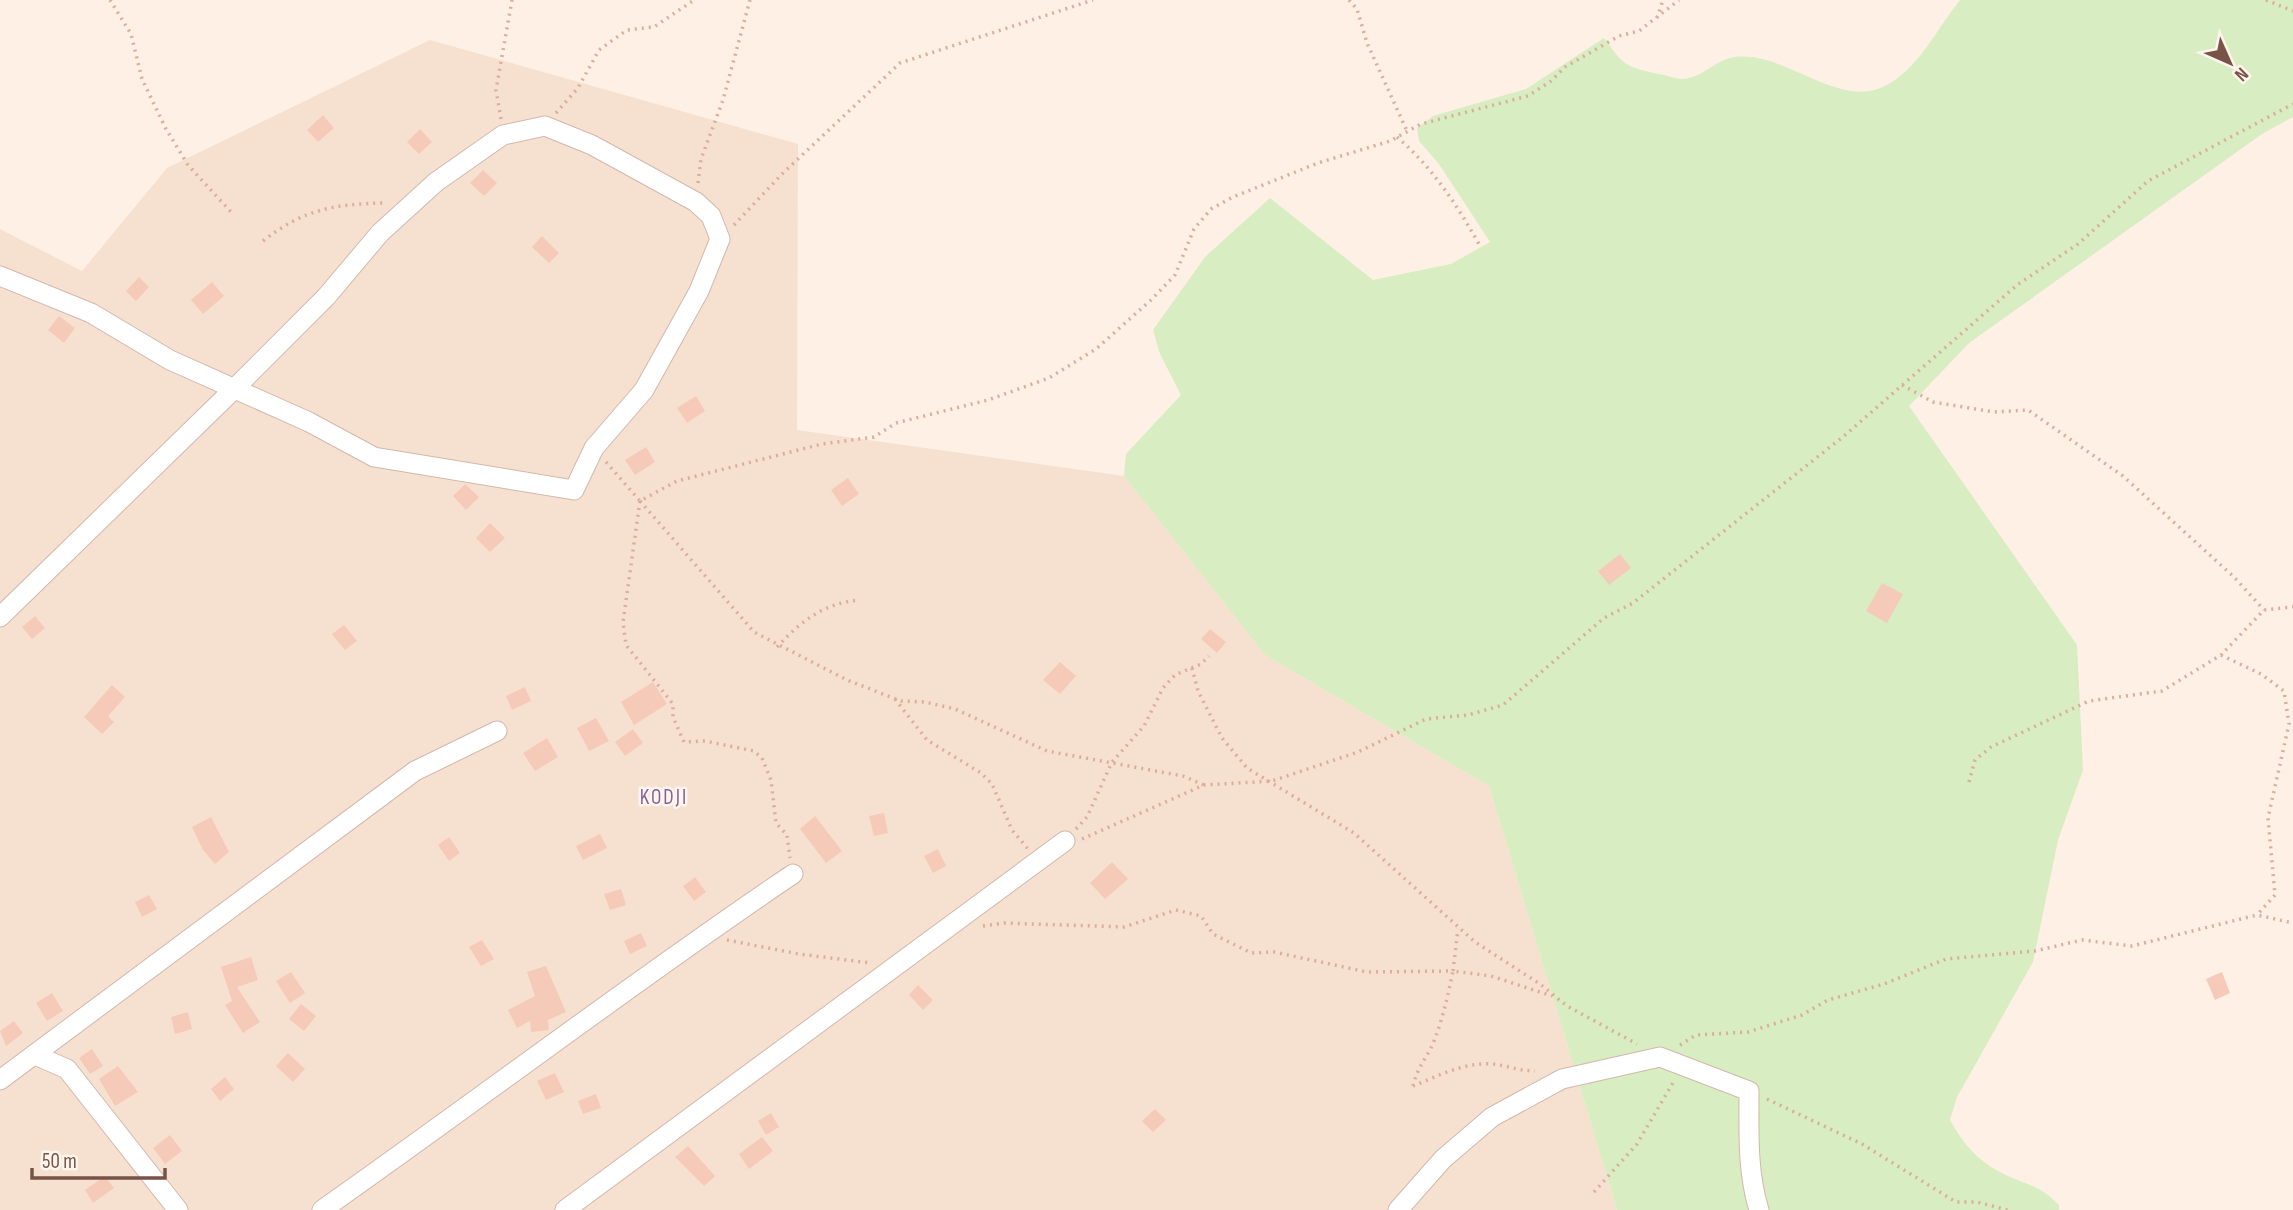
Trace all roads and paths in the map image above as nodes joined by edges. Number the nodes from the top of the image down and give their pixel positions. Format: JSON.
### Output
{"nodes":[{"id":1,"x":110,"y":0,"type":"edge"},
{"id":2,"x":512,"y":0,"type":"edge"},
{"id":3,"x":694,"y":0,"type":"edge"},
{"id":4,"x":750,"y":0,"type":"edge"},
{"id":5,"x":1093,"y":0,"type":"edge"},
{"id":6,"x":1349,"y":0,"type":"edge"},
{"id":7,"x":1663,"y":0,"type":"edge"},
{"id":8,"x":1679,"y":0,"type":"edge"},
{"id":9,"x":2266,"y":0,"type":"edge"},
{"id":10,"x":2293,"y":11,"type":"edge"},
{"id":11,"x":1657,"y":18,"type":"junction"},
{"id":12,"x":2293,"y":104,"type":"edge"},
{"id":13,"x":545,"y":127,"type":"junction"},
{"id":14,"x":1407,"y":131,"type":"junction"},
{"id":15,"x":503,"y":135,"type":"junction"},
{"id":16,"x":1398,"y":137,"type":"junction"},
{"id":17,"x":415,"y":202,"type":"junction"},
{"id":18,"x":696,"y":202,"type":"junction"},
{"id":19,"x":231,"y":212,"type":"dead end"},
{"id":20,"x":720,"y":239,"type":"junction"},
{"id":21,"x":263,"y":241,"type":"dead end"},
{"id":22,"x":1480,"y":246,"type":"dead end"},
{"id":23,"x":0,"y":276,"type":"edge"},
{"id":24,"x":1901,"y":385,"type":"junction"},
{"id":25,"x":233,"y":390,"type":"junction"},
{"id":26,"x":594,"y":448,"type":"junction"},
{"id":27,"x":640,"y":501,"type":"junction"},
{"id":28,"x":860,"y":600,"type":"dead end"},
{"id":29,"x":2293,"y":607,"type":"edge"},
{"id":30,"x":2264,"y":610,"type":"junction"},
{"id":31,"x":0,"y":617,"type":"edge"},
{"id":32,"x":777,"y":647,"type":"junction"},
{"id":33,"x":2221,"y":655,"type":"junction"},
{"id":34,"x":1209,"y":656,"type":"dead end"},
{"id":35,"x":1192,"y":668,"type":"junction"},
{"id":36,"x":894,"y":698,"type":"junction"},
{"id":37,"x":497,"y":732,"type":"dead end"},
{"id":38,"x":1112,"y":762,"type":"junction"},
{"id":39,"x":1272,"y":781,"type":"junction"},
{"id":40,"x":1969,"y":782,"type":"dead end"},
{"id":41,"x":1204,"y":785,"type":"junction"},
{"id":42,"x":1065,"y":841,"type":"junction"},
{"id":43,"x":1040,"y":860,"type":"junction"},
{"id":44,"x":793,"y":874,"type":"joint"},
{"id":45,"x":2257,"y":915,"type":"junction"},
{"id":46,"x":2293,"y":923,"type":"edge"},
{"id":47,"x":979,"y":926,"type":"dead end"},
{"id":48,"x":1458,"y":929,"type":"junction"},
{"id":49,"x":702,"y":936,"type":"junction"},
{"id":50,"x":897,"y":966,"type":"junction"},
{"id":51,"x":1453,"y":971,"type":"junction"},
{"id":52,"x":1556,"y":997,"type":"junction"},
{"id":53,"x":1696,"y":1035,"type":"junction"},
{"id":54,"x":34,"y":1055,"type":"junction"},
{"id":55,"x":1660,"y":1057,"type":"junction"},
{"id":56,"x":1682,"y":1065,"type":"junction"},
{"id":57,"x":1562,"y":1079,"type":"junction"},
{"id":58,"x":0,"y":1080,"type":"edge"},
{"id":59,"x":1749,"y":1091,"type":"junction"},
{"id":60,"x":1594,"y":1192,"type":"dead end"},
{"id":61,"x":178,"y":1210,"type":"edge"},
{"id":62,"x":322,"y":1210,"type":"edge"},
{"id":63,"x":565,"y":1210,"type":"edge"},
{"id":64,"x":1398,"y":1210,"type":"edge"},
{"id":65,"x":1759,"y":1210,"type":"edge"},
{"id":66,"x":2008,"y":1210,"type":"edge"}],
"edges":[{"from":1,"to":19,"type":"path"},
{"from":2,"to":15,"type":"path"},
{"from":3,"to":13,"type":"path"},
{"from":4,"to":18,"type":"path"},
{"from":5,"to":20,"type":"path"},
{"from":6,"to":14,"type":"path"},
{"from":7,"to":11,"type":"path"},
{"from":8,"to":11,"type":"path"},
{"from":9,"to":10,"type":"path"},
{"from":11,"to":14,"type":"path"},
{"from":12,"to":24,"type":"path"},
{"from":13,"to":15,"type":"street"},
{"from":13,"to":18,"type":"street"},
{"from":14,"to":16,"type":"path"},
{"from":15,"to":17,"type":"street"},
{"from":16,"to":22,"type":"path"},
{"from":16,"to":27,"type":"path"},
{"from":17,"to":21,"type":"path"},
{"from":17,"to":25,"type":"street"},
{"from":18,"to":20,"type":"street"},
{"from":20,"to":26,"type":"street"},
{"from":23,"to":25,"type":"street"},
{"from":24,"to":30,"type":"path"},
{"from":24,"to":39,"type":"path"},
{"from":25,"to":26,"type":"street"},
{"from":25,"to":31,"type":"street"},
{"from":26,"to":27,"type":"path"},
{"from":27,"to":32,"type":"path"},
{"from":27,"to":44,"type":"path"},
{"from":28,"to":32,"type":"path"},
{"from":29,"to":30,"type":"path"},
{"from":30,"to":33,"type":"path"},
{"from":32,"to":36,"type":"path"},
{"from":33,"to":40,"type":"path"},
{"from":33,"to":45,"type":"path"},
{"from":34,"to":35,"type":"path"},
{"from":35,"to":38,"type":"path"},
{"from":35,"to":39,"type":"path"},
{"from":36,"to":38,"type":"path"},
{"from":36,"to":43,"type":"path"},
{"from":37,"to":54,"type":"street"},
{"from":38,"to":41,"type":"path"},
{"from":38,"to":42,"type":"path"},
{"from":39,"to":41,"type":"path"},
{"from":39,"to":48,"type":"path"},
{"from":41,"to":42,"type":"path"},
{"from":42,"to":43,"type":"street"},
{"from":43,"to":50,"type":"street"},
{"from":44,"to":49,"type":"street"},
{"from":45,"to":46,"type":"path"},
{"from":45,"to":53,"type":"path"},
{"from":47,"to":51,"type":"path"},
{"from":48,"to":51,"type":"path"},
{"from":48,"to":52,"type":"path"},
{"from":49,"to":50,"type":"path"},
{"from":49,"to":62,"type":"street"},
{"from":50,"to":63,"type":"street"},
{"from":51,"to":52,"type":"path"},
{"from":51,"to":57,"type":"path"},
{"from":52,"to":55,"type":"path"},
{"from":53,"to":55,"type":"path"},
{"from":53,"to":56,"type":"path"},
{"from":54,"to":58,"type":"street"},
{"from":54,"to":61,"type":"street"},
{"from":55,"to":56,"type":"street"},
{"from":55,"to":57,"type":"street"},
{"from":56,"to":59,"type":"street"},
{"from":56,"to":60,"type":"path"},
{"from":57,"to":64,"type":"street"},
{"from":59,"to":65,"type":"street"},
{"from":59,"to":66,"type":"path"}]}
